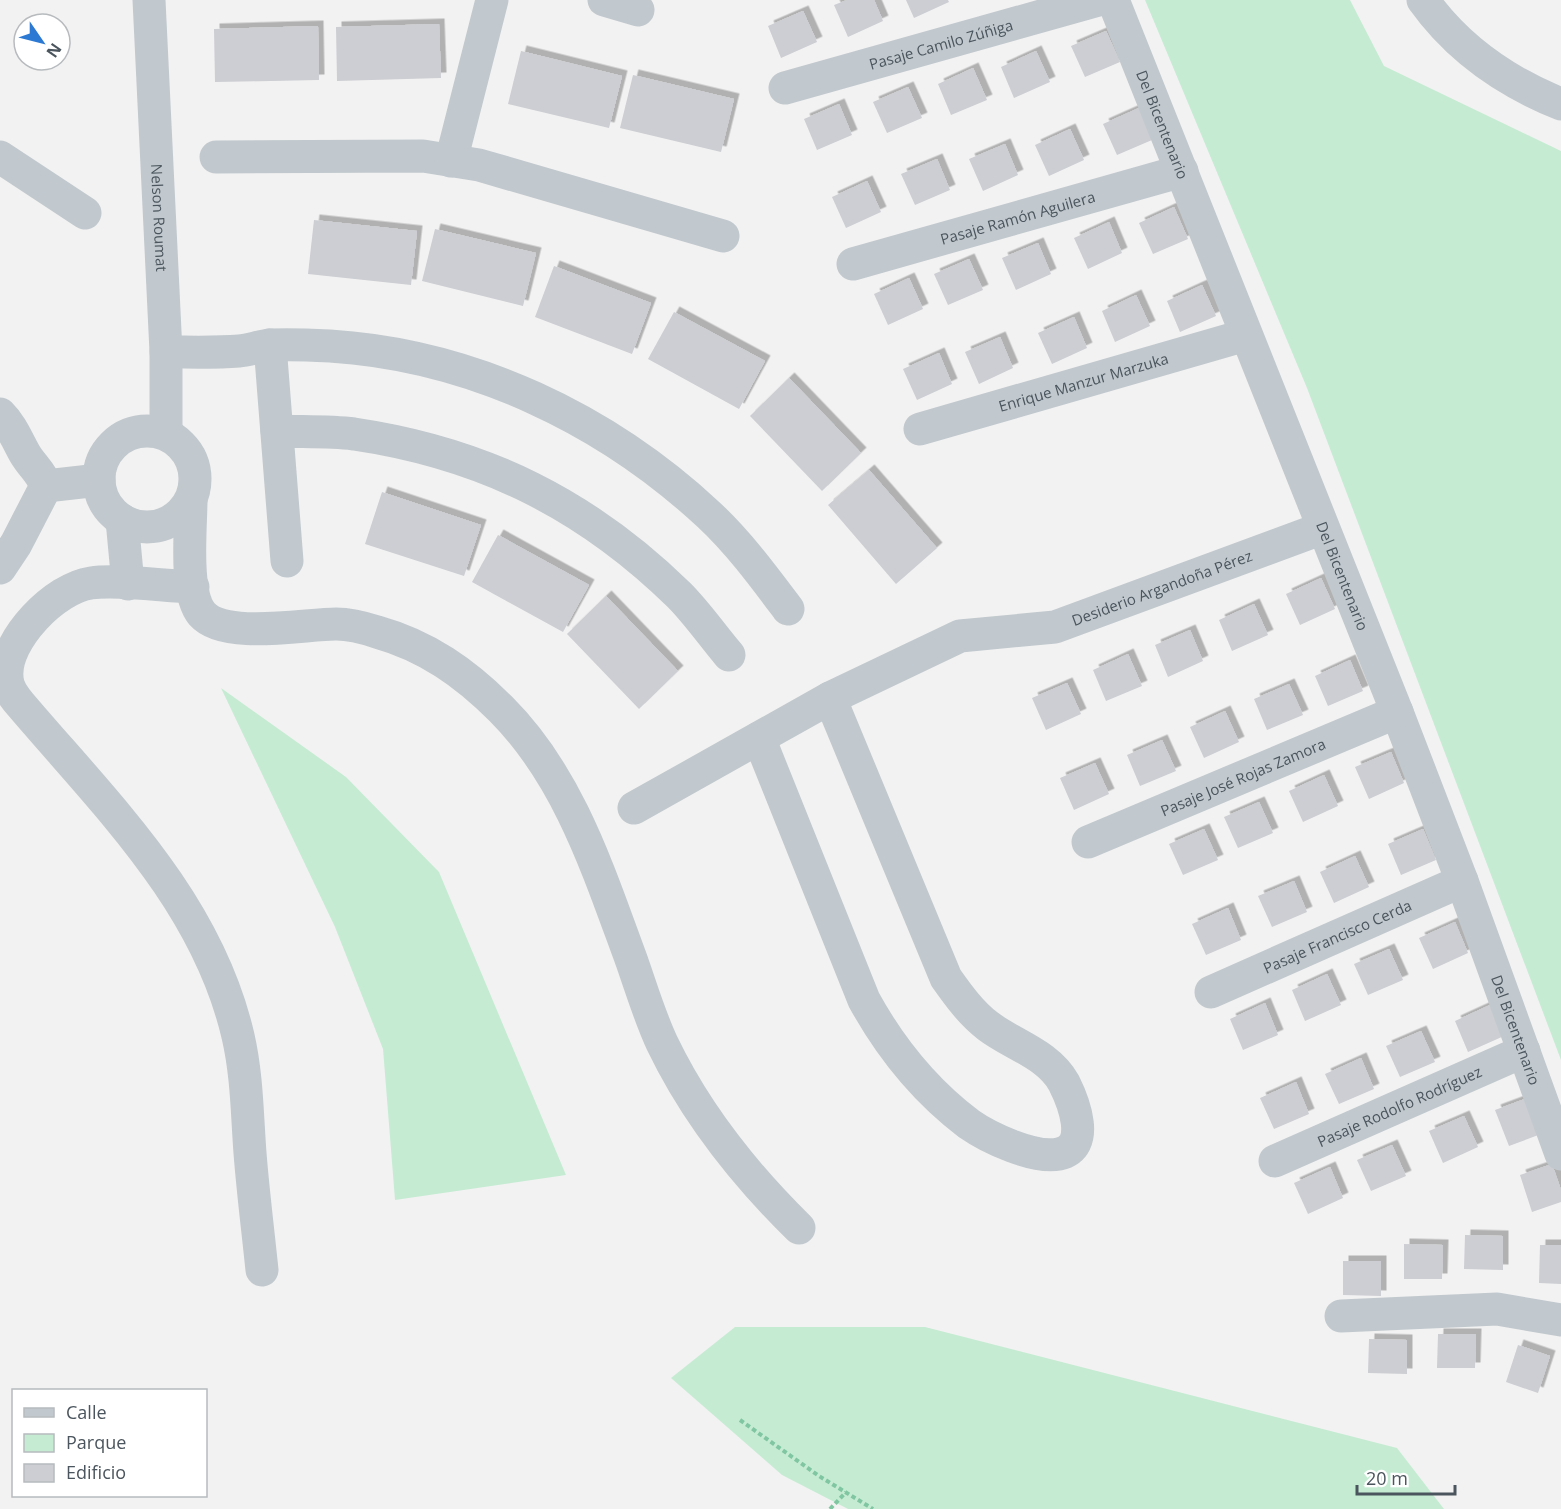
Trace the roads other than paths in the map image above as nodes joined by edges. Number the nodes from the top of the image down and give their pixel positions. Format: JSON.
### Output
{"nodes":[{"id":1,"x":149,"y":0,"type":"edge"},
{"id":2,"x":492,"y":0,"type":"edge"},
{"id":3,"x":604,"y":0,"type":"edge"},
{"id":4,"x":1098,"y":0,"type":"edge"},
{"id":5,"x":1113,"y":0,"type":"edge"},
{"id":6,"x":1423,"y":0,"type":"edge"},
{"id":7,"x":638,"y":10,"type":"dead end"},
{"id":8,"x":785,"y":88,"type":"dead end"},
{"id":9,"x":1561,"y":104,"type":"edge"},
{"id":10,"x":216,"y":156,"type":"dead end"},
{"id":11,"x":0,"y":157,"type":"edge"},
{"id":12,"x":451,"y":160,"type":"junction"},
{"id":13,"x":1182,"y":171,"type":"junction"},
{"id":14,"x":85,"y":213,"type":"dead end"},
{"id":15,"x":723,"y":236,"type":"dead end"},
{"id":16,"x":853,"y":264,"type":"dead end"},
{"id":17,"x":1246,"y":335,"type":"junction"},
{"id":18,"x":270,"y":345,"type":"junction"},
{"id":19,"x":166,"y":352,"type":"junction"},
{"id":20,"x":0,"y":414,"type":"edge"},
{"id":21,"x":920,"y":429,"type":"dead end"},
{"id":22,"x":277,"y":431,"type":"junction"},
{"id":23,"x":166,"y":434,"type":"junction"},
{"id":24,"x":99,"y":480,"type":"junction"},
{"id":25,"x":46,"y":486,"type":"junction"},
{"id":26,"x":191,"y":500,"type":"junction"},
{"id":27,"x":122,"y":520,"type":"junction"},
{"id":28,"x":1323,"y":528,"type":"junction"},
{"id":29,"x":287,"y":561,"type":"dead end"},
{"id":30,"x":0,"y":568,"type":"edge"},
{"id":31,"x":128,"y":584,"type":"junction"},
{"id":32,"x":193,"y":587,"type":"junction"},
{"id":33,"x":788,"y":609,"type":"dead end"},
{"id":34,"x":729,"y":655,"type":"dead end"},
{"id":35,"x":830,"y":698,"type":"junction"},
{"id":36,"x":1397,"y":712,"type":"junction"},
{"id":37,"x":759,"y":738,"type":"junction"},
{"id":38,"x":634,"y":808,"type":"dead end"},
{"id":39,"x":1088,"y":842,"type":"dead end"},
{"id":40,"x":1462,"y":881,"type":"junction"},
{"id":41,"x":1211,"y":992,"type":"dead end"},
{"id":42,"x":1524,"y":1051,"type":"junction"},
{"id":43,"x":1561,"y":1154,"type":"edge"},
{"id":44,"x":1275,"y":1161,"type":"dead end"},
{"id":45,"x":799,"y":1228,"type":"dead end"},
{"id":46,"x":262,"y":1270,"type":"dead end"},
{"id":47,"x":1341,"y":1316,"type":"dead end"},
{"id":48,"x":1561,"y":1320,"type":"edge"}],
"edges":[{"from":1,"to":19,"type":"street","name":"Nelson Roumat"},
{"from":2,"to":12,"type":"street"},
{"from":3,"to":7,"type":"street"},
{"from":4,"to":8,"type":"street","name":"Pasaje Camilo Zúñiga"},
{"from":5,"to":13,"type":"street","name":"Del Bicentenario"},
{"from":6,"to":9,"type":"street"},
{"from":10,"to":12,"type":"street"},
{"from":11,"to":14,"type":"street"},
{"from":12,"to":15,"type":"street"},
{"from":13,"to":16,"type":"street","name":"Pasaje Ramón Aguilera"},
{"from":13,"to":17,"type":"street","name":"Del Bicentenario"},
{"from":17,"to":21,"type":"street","name":"Enrique Manzur Marzuka"},
{"from":17,"to":28,"type":"street","name":"Del Bicentenario"},
{"from":18,"to":19,"type":"street"},
{"from":18,"to":22,"type":"street"},
{"from":18,"to":33,"type":"street"},
{"from":19,"to":23,"type":"street","name":"Nelson Roumat"},
{"from":20,"to":25,"type":"street"},
{"from":22,"to":29,"type":"street"},
{"from":22,"to":34,"type":"street"},
{"from":23,"to":24,"type":"street"},
{"from":23,"to":26,"type":"street"},
{"from":24,"to":25,"type":"street"},
{"from":24,"to":27,"type":"street"},
{"from":25,"to":30,"type":"street"},
{"from":26,"to":27,"type":"street"},
{"from":26,"to":32,"type":"street"},
{"from":27,"to":31,"type":"street"},
{"from":28,"to":35,"type":"street","name":"Desiderio Argandoña Pérez"},
{"from":28,"to":36,"type":"street","name":"Del Bicentenario"},
{"from":31,"to":32,"type":"street"},
{"from":31,"to":46,"type":"street"},
{"from":32,"to":45,"type":"street"},
{"from":35,"to":37,"type":"street","name":"Desiderio Argandoña Pérez"},
{"from":35,"to":37,"type":"street"},
{"from":36,"to":39,"type":"street","name":"Pasaje José Rojas Zamora"},
{"from":36,"to":40,"type":"street","name":"Del Bicentenario"},
{"from":37,"to":38,"type":"street","name":"Desiderio Argandoña Pérez"},
{"from":40,"to":41,"type":"street","name":"Pasaje Francisco Cerda"},
{"from":40,"to":42,"type":"street","name":"Del Bicentenario"},
{"from":42,"to":43,"type":"street","name":"Del Bicentenario"},
{"from":42,"to":44,"type":"street","name":"Pasaje Rodolfo Rodríguez"},
{"from":47,"to":48,"type":"street"}]}
